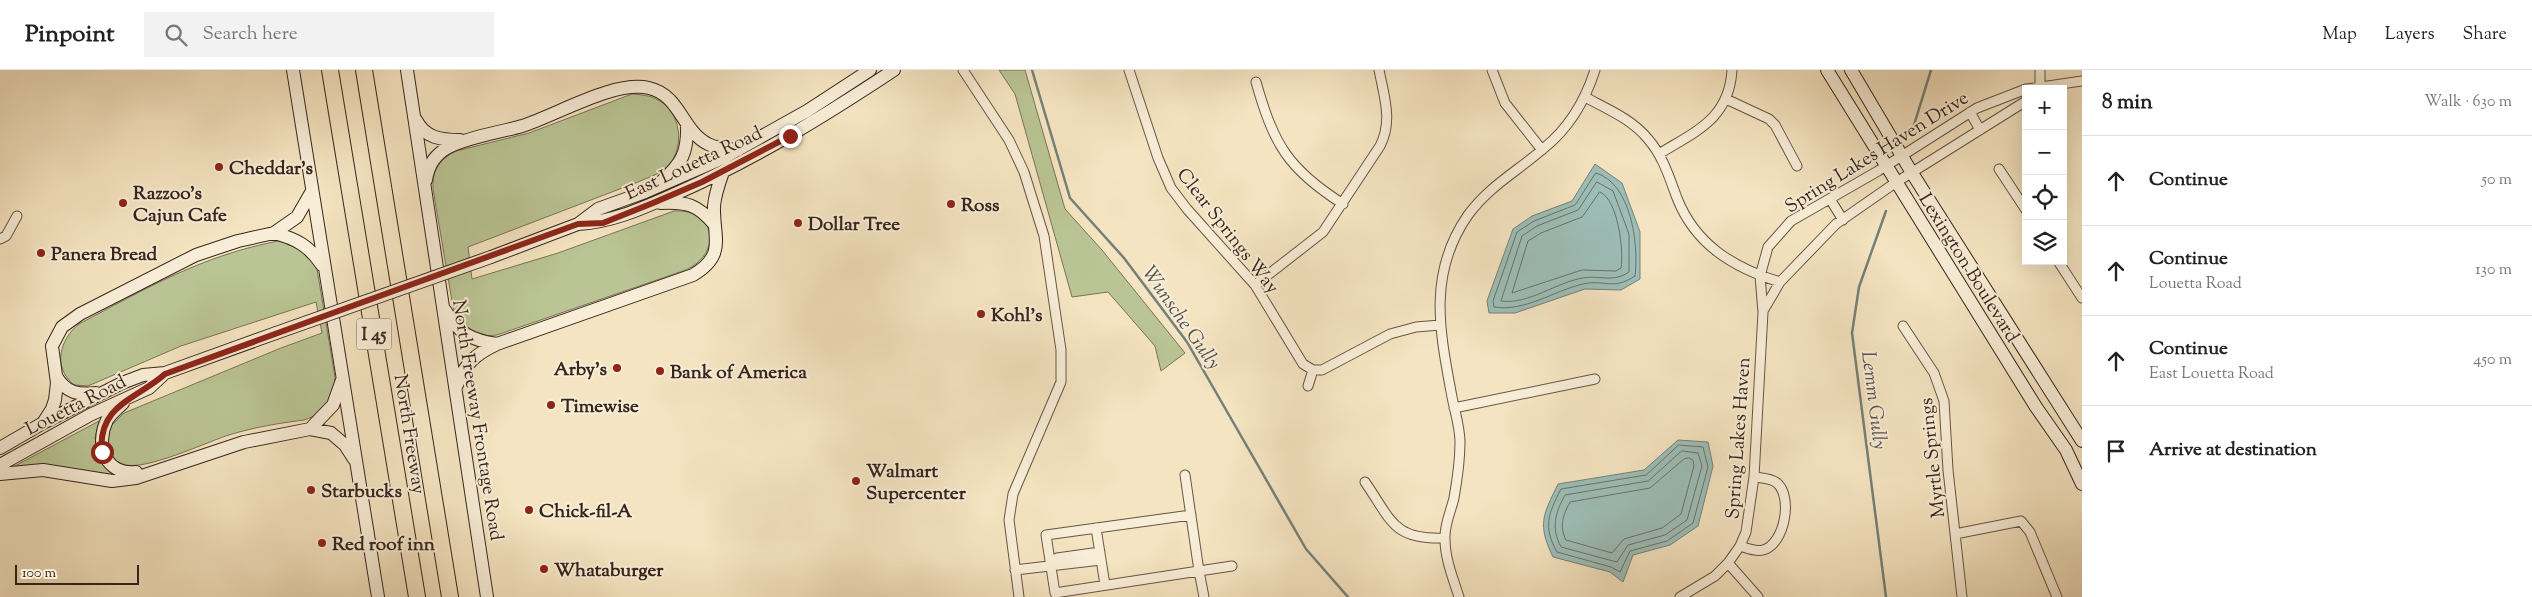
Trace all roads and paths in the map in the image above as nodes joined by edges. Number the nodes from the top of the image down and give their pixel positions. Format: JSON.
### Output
{"nodes":[{"id":1,"x":294,"y":70,"type":"edge"},
{"id":2,"x":330,"y":70,"type":"edge"},
{"id":3,"x":364,"y":70,"type":"edge"},
{"id":4,"x":407,"y":70,"type":"edge"},
{"id":5,"x":870,"y":70,"type":"edge"},
{"id":6,"x":894,"y":70,"type":"edge"},
{"id":7,"x":963,"y":70,"type":"edge"},
{"id":8,"x":1129,"y":70,"type":"edge"},
{"id":9,"x":1379,"y":70,"type":"edge"},
{"id":10,"x":1492,"y":70,"type":"edge"},
{"id":11,"x":1595,"y":70,"type":"edge"},
{"id":12,"x":1732,"y":70,"type":"edge"},
{"id":13,"x":1827,"y":70,"type":"edge"},
{"id":14,"x":1850,"y":70,"type":"edge"},
{"id":15,"x":2040,"y":70,"type":"edge"},
{"id":16,"x":2082,"y":80,"type":"edge"},
{"id":17,"x":1256,"y":82,"type":"dead end"},
{"id":18,"x":2039,"y":85,"type":"edge"},
{"id":19,"x":2051,"y":85,"type":"edge"},
{"id":20,"x":2022,"y":90,"type":"edge"},
{"id":21,"x":1584,"y":97,"type":"junction"},
{"id":22,"x":1726,"y":99,"type":"junction"},
{"id":23,"x":2022,"y":104,"type":"edge"},
{"id":24,"x":1970,"y":112,"type":"junction"},
{"id":25,"x":414,"y":116,"type":"junction"},
{"id":26,"x":797,"y":116,"type":"junction"},
{"id":27,"x":687,"y":124,"type":"junction"},
{"id":28,"x":1980,"y":130,"type":"junction"},
{"id":29,"x":790,"y":136,"type":"junction"},
{"id":30,"x":468,"y":140,"type":"junction"},
{"id":31,"x":738,"y":150,"type":"junction"},
{"id":32,"x":1542,"y":150,"type":"junction"},
{"id":33,"x":1659,"y":154,"type":"junction"},
{"id":34,"x":1902,"y":156,"type":"junction"},
{"id":35,"x":1797,"y":166,"type":"dead end"},
{"id":36,"x":1886,"y":166,"type":"junction"},
{"id":37,"x":1999,"y":169,"type":"dead end"},
{"id":38,"x":723,"y":172,"type":"junction"},
{"id":39,"x":1912,"y":173,"type":"junction"},
{"id":40,"x":1895,"y":183,"type":"junction"},
{"id":41,"x":424,"y":188,"type":"junction"},
{"id":42,"x":656,"y":188,"type":"junction"},
{"id":43,"x":312,"y":191,"type":"junction"},
{"id":44,"x":1830,"y":199,"type":"junction"},
{"id":45,"x":653,"y":203,"type":"junction"},
{"id":46,"x":1343,"y":204,"type":"junction"},
{"id":47,"x":2022,"y":204,"type":"edge"},
{"id":48,"x":17,"y":216,"type":"dead end"},
{"id":49,"x":1843,"y":220,"type":"junction"},
{"id":50,"x":578,"y":224,"type":"junction"},
{"id":51,"x":715,"y":225,"type":"junction"},
{"id":52,"x":274,"y":233,"type":"junction"},
{"id":53,"x":0,"y":239,"type":"edge"},
{"id":54,"x":2061,"y":265,"type":"edge"},
{"id":55,"x":324,"y":268,"type":"junction"},
{"id":56,"x":1760,"y":276,"type":"junction"},
{"id":57,"x":1780,"y":282,"type":"junction"},
{"id":58,"x":1255,"y":285,"type":"junction"},
{"id":59,"x":2082,"y":298,"type":"edge"},
{"id":60,"x":443,"y":306,"type":"junction"},
{"id":61,"x":1763,"y":312,"type":"junction"},
{"id":62,"x":1440,"y":326,"type":"junction"},
{"id":63,"x":1903,"y":326,"type":"dead end"},
{"id":64,"x":276,"y":333,"type":"joint"},
{"id":65,"x":497,"y":344,"type":"junction"},
{"id":66,"x":1313,"y":370,"type":"junction"},
{"id":67,"x":165,"y":374,"type":"junction"},
{"id":68,"x":56,"y":376,"type":"junction"},
{"id":69,"x":343,"y":377,"type":"junction"},
{"id":70,"x":1595,"y":380,"type":"dead end"},
{"id":71,"x":1308,"y":386,"type":"dead end"},
{"id":72,"x":456,"y":387,"type":"junction"},
{"id":73,"x":103,"y":392,"type":"junction"},
{"id":74,"x":128,"y":398,"type":"junction"},
{"id":75,"x":1454,"y":408,"type":"junction"},
{"id":76,"x":43,"y":423,"type":"junction"},
{"id":77,"x":310,"y":429,"type":"junction"},
{"id":78,"x":2082,"y":441,"type":"edge"},
{"id":79,"x":0,"y":448,"type":"edge"},
{"id":80,"x":357,"y":464,"type":"junction"},
{"id":81,"x":0,"y":465,"type":"edge"},
{"id":82,"x":156,"y":471,"type":"junction"},
{"id":83,"x":0,"y":474,"type":"edge"},
{"id":84,"x":1184,"y":476,"type":"dead end"},
{"id":85,"x":1754,"y":477,"type":"junction"},
{"id":86,"x":1365,"y":482,"type":"dead end"},
{"id":87,"x":2082,"y":484,"type":"edge"},
{"id":88,"x":1191,"y":515,"type":"junction"},
{"id":89,"x":1096,"y":532,"type":"junction"},
{"id":90,"x":1955,"y":534,"type":"junction"},
{"id":91,"x":1445,"y":538,"type":"junction"},
{"id":92,"x":1740,"y":546,"type":"junction"},
{"id":93,"x":1101,"y":556,"type":"junction"},
{"id":94,"x":1728,"y":563,"type":"junction"},
{"id":95,"x":1050,"y":565,"type":"junction"},
{"id":96,"x":1232,"y":566,"type":"dead end"},
{"id":97,"x":1015,"y":570,"type":"junction"},
{"id":98,"x":1200,"y":571,"type":"junction"},
{"id":99,"x":1105,"y":585,"type":"junction"},
{"id":100,"x":378,"y":597,"type":"edge"},
{"id":101,"x":417,"y":597,"type":"edge"},
{"id":102,"x":450,"y":597,"type":"edge"},
{"id":103,"x":487,"y":597,"type":"edge"},
{"id":104,"x":1019,"y":597,"type":"edge"},
{"id":105,"x":1204,"y":597,"type":"edge"},
{"id":106,"x":1459,"y":597,"type":"edge"},
{"id":107,"x":1680,"y":597,"type":"edge"},
{"id":108,"x":1758,"y":597,"type":"edge"},
{"id":109,"x":1962,"y":597,"type":"edge"},
{"id":110,"x":2057,"y":597,"type":"edge"}],
"edges":[{"from":1,"to":43,"type":"main road"},
{"from":2,"to":101,"type":"highway","name":"North Freeway","number":"I 45"},
{"from":3,"to":102,"type":"highway","name":"North Freeway","number":"I 45"},
{"from":4,"to":25,"type":"main road","name":"North Freeway Frontage Road"},
{"from":5,"to":26,"type":"main road","name":"East Louetta Road"},
{"from":6,"to":29,"type":"main road","name":"East Louetta Road"},
{"from":7,"to":97,"type":"street"},
{"from":8,"to":58,"type":"street","name":"Clear Springs Way"},
{"from":9,"to":46,"type":"street"},
{"from":10,"to":32,"type":"street"},
{"from":11,"to":21,"type":"street"},
{"from":12,"to":22,"type":"street"},
{"from":13,"to":36,"type":"main road","name":"Lexington Boulevard"},
{"from":14,"to":34,"type":"main road","name":"Lexington Boulevard"},
{"from":15,"to":18,"type":"street"},
{"from":16,"to":19,"type":"street","name":"Spring Lakes Haven Drive"},
{"from":17,"to":46,"type":"street"},
{"from":20,"to":24,"type":"street","name":"Spring Lakes Haven Drive"},
{"from":21,"to":32,"type":"street"},
{"from":21,"to":33,"type":"street"},
{"from":22,"to":33,"type":"street"},
{"from":22,"to":35,"type":"street"},
{"from":23,"to":28,"type":"street","name":"Spring Lakes Haven Drive"},
{"from":24,"to":28,"type":"street"},
{"from":24,"to":34,"type":"street","name":"Spring Lakes Haven Drive"},
{"from":25,"to":30,"type":"main road"},
{"from":25,"to":41,"type":"main road","name":"North Freeway Frontage Road"},
{"from":26,"to":29,"type":"main road"},
{"from":26,"to":31,"type":"main road","name":"East Louetta Road"},
{"from":27,"to":30,"type":"main road"},
{"from":27,"to":31,"type":"main road"},
{"from":27,"to":42,"type":"main road"},
{"from":28,"to":39,"type":"street","name":"Spring Lakes Haven Drive"},
{"from":29,"to":38,"type":"main road","name":"East Louetta Road"},
{"from":30,"to":41,"type":"main road"},
{"from":31,"to":42,"type":"main road","name":"East Louetta Road"},
{"from":32,"to":62,"type":"street"},
{"from":33,"to":56,"type":"street"},
{"from":34,"to":36,"type":"street","name":"Spring Lakes Haven Drive"},
{"from":34,"to":39,"type":"main road","name":"Lexington Boulevard"},
{"from":36,"to":40,"type":"main road","name":"Lexington Boulevard"},
{"from":36,"to":44,"type":"street","name":"Spring Lakes Haven Drive"},
{"from":37,"to":47,"type":"street"},
{"from":38,"to":45,"type":"main road","name":"East Louetta Road"},
{"from":38,"to":51,"type":"main road"},
{"from":39,"to":40,"type":"street","name":"Spring Lakes Haven Drive"},
{"from":39,"to":78,"type":"main road","name":"Lexington Boulevard"},
{"from":40,"to":49,"type":"street","name":"Spring Lakes Haven Drive"},
{"from":40,"to":87,"type":"main road","name":"Lexington Boulevard"},
{"from":41,"to":60,"type":"main road","name":"North Freeway Frontage Road"},
{"from":42,"to":50,"type":"main road","name":"East Louetta Road"},
{"from":43,"to":52,"type":"main road"},
{"from":43,"to":55,"type":"main road"},
{"from":44,"to":49,"type":"street"},
{"from":44,"to":56,"type":"street","name":"Spring Lakes Haven Drive"},
{"from":45,"to":50,"type":"main road","name":"East Louetta Road"},
{"from":45,"to":51,"type":"main road"},
{"from":46,"to":58,"type":"street"},
{"from":48,"to":53,"type":"street"},
{"from":49,"to":57,"type":"street","name":"Spring Lakes Haven Drive"},
{"from":50,"to":64,"type":"main road","name":"East Louetta Road","bridge":true},
{"from":51,"to":65,"type":"main road"},
{"from":52,"to":55,"type":"main road"},
{"from":52,"to":68,"type":"main road"},
{"from":54,"to":59,"type":"street"},
{"from":55,"to":69,"type":"main road"},
{"from":56,"to":57,"type":"street"},
{"from":56,"to":61,"type":"street","name":"Spring Lakes Haven Drive"},
{"from":57,"to":61,"type":"street","name":"Spring Lakes Haven Drive"},
{"from":58,"to":66,"type":"street","name":"Clear Springs Way"},
{"from":60,"to":65,"type":"main road"},
{"from":60,"to":72,"type":"main road","name":"North Freeway Frontage Road"},
{"from":61,"to":85,"type":"street","name":"Spring Lakes Haven"},
{"from":62,"to":66,"type":"street"},
{"from":62,"to":75,"type":"street"},
{"from":63,"to":90,"type":"street","name":"Myrtle Springs"},
{"from":64,"to":67,"type":"main road","name":"Louetta Road"},
{"from":65,"to":72,"type":"main road"},
{"from":66,"to":71,"type":"street"},
{"from":67,"to":73,"type":"main road","name":"Louetta Road"},
{"from":67,"to":74,"type":"main road","name":"Louetta Road"},
{"from":68,"to":73,"type":"main road"},
{"from":68,"to":76,"type":"main road"},
{"from":69,"to":77,"type":"main road"},
{"from":69,"to":80,"type":"main road"},
{"from":70,"to":75,"type":"street"},
{"from":72,"to":103,"type":"main road","name":"North Freeway Frontage Road"},
{"from":73,"to":76,"type":"main road","name":"Louetta Road"},
{"from":74,"to":81,"type":"main road","name":"Louetta Road"},
{"from":74,"to":82,"type":"main road"},
{"from":75,"to":91,"type":"street"},
{"from":76,"to":79,"type":"main road","name":"Louetta Road"},
{"from":77,"to":80,"type":"main road"},
{"from":77,"to":82,"type":"main road"},
{"from":80,"to":100,"type":"main road"},
{"from":82,"to":83,"type":"main road"},
{"from":84,"to":88,"type":"street"},
{"from":85,"to":92,"type":"street","name":"Spring Lakes Haven"},
{"from":85,"to":92,"type":"street"},
{"from":86,"to":91,"type":"street"},
{"from":88,"to":89,"type":"street"},
{"from":88,"to":98,"type":"street"},
{"from":89,"to":93,"type":"street"},
{"from":89,"to":95,"type":"street"},
{"from":90,"to":109,"type":"street","name":"Myrtle Springs"},
{"from":90,"to":110,"type":"street"},
{"from":91,"to":106,"type":"street"},
{"from":92,"to":94,"type":"street","name":"Spring Lakes Haven"},
{"from":93,"to":95,"type":"street"},
{"from":93,"to":99,"type":"street"},
{"from":94,"to":107,"type":"street","name":"Spring Lakes Haven"},
{"from":94,"to":108,"type":"street"},
{"from":95,"to":97,"type":"street"},
{"from":95,"to":99,"type":"street"},
{"from":96,"to":98,"type":"street"},
{"from":97,"to":104,"type":"street"},
{"from":98,"to":99,"type":"street"},
{"from":98,"to":105,"type":"street"}]}
